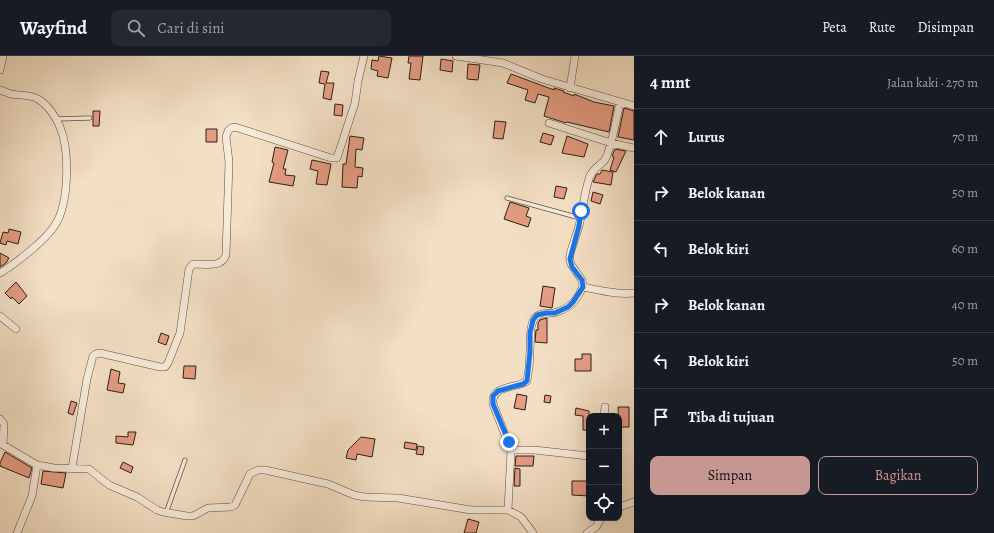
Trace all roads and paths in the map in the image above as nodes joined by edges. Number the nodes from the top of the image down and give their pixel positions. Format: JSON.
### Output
{"nodes":[{"id":1,"x":3,"y":56,"type":"edge"},
{"id":2,"x":364,"y":56,"type":"edge"},
{"id":3,"x":456,"y":56,"type":"edge"},
{"id":4,"x":574,"y":56,"type":"edge"},
{"id":5,"x":0,"y":70,"type":"edge"},
{"id":6,"x":570,"y":88,"type":"junction"},
{"id":7,"x":0,"y":90,"type":"edge"},
{"id":8,"x":620,"y":102,"type":"junction"},
{"id":9,"x":634,"y":106,"type":"edge"},
{"id":10,"x":90,"y":118,"type":"dead end"},
{"id":11,"x":56,"y":119,"type":"junction"},
{"id":12,"x":549,"y":123,"type":"dead end"},
{"id":13,"x":611,"y":143,"type":"junction"},
{"id":14,"x":634,"y":148,"type":"edge"},
{"id":15,"x":506,"y":198,"type":"dead end"},
{"id":16,"x":580,"y":218,"type":"junction"},
{"id":17,"x":0,"y":273,"type":"edge"},
{"id":18,"x":583,"y":287,"type":"junction"},
{"id":19,"x":634,"y":293,"type":"edge"},
{"id":20,"x":0,"y":316,"type":"edge"},
{"id":21,"x":16,"y":329,"type":"dead end"},
{"id":22,"x":605,"y":407,"type":"dead end"},
{"id":23,"x":604,"y":413,"type":"edge"},
{"id":24,"x":0,"y":419,"type":"edge"},
{"id":25,"x":511,"y":450,"type":"junction"},
{"id":26,"x":586,"y":456,"type":"edge"},
{"id":27,"x":185,"y":460,"type":"dead end"},
{"id":28,"x":37,"y":465,"type":"junction"},
{"id":29,"x":72,"y":468,"type":"junction"},
{"id":30,"x":634,"y":502,"type":"edge"},
{"id":31,"x":622,"y":506,"type":"edge"},
{"id":32,"x":508,"y":510,"type":"junction"},
{"id":33,"x":166,"y":513,"type":"junction"},
{"id":34,"x":599,"y":521,"type":"edge"},
{"id":35,"x":17,"y":533,"type":"edge"},
{"id":36,"x":533,"y":533,"type":"edge"},
{"id":37,"x":587,"y":533,"type":"edge"}],
"edges":[{"from":1,"to":5,"type":"street"},
{"from":2,"to":29,"type":"street"},
{"from":3,"to":6,"type":"street"},
{"from":4,"to":6,"type":"street"},
{"from":6,"to":8,"type":"street"},
{"from":7,"to":11,"type":"street"},
{"from":8,"to":9,"type":"street"},
{"from":8,"to":13,"type":"street"},
{"from":10,"to":11,"type":"lane"},
{"from":11,"to":17,"type":"street"},
{"from":12,"to":13,"type":"street"},
{"from":13,"to":14,"type":"street"},
{"from":13,"to":16,"type":"street"},
{"from":15,"to":16,"type":"lane"},
{"from":16,"to":18,"type":"street"},
{"from":18,"to":19,"type":"street"},
{"from":18,"to":25,"type":"street"},
{"from":20,"to":21,"type":"street"},
{"from":22,"to":23,"type":"street"},
{"from":24,"to":28,"type":"street"},
{"from":25,"to":26,"type":"street"},
{"from":25,"to":32,"type":"street"},
{"from":27,"to":33,"type":"lane"},
{"from":28,"to":29,"type":"street"},
{"from":28,"to":35,"type":"street"},
{"from":29,"to":33,"type":"street"},
{"from":30,"to":31,"type":"street"},
{"from":32,"to":33,"type":"street"},
{"from":32,"to":36,"type":"street"},
{"from":34,"to":37,"type":"street"}]}
